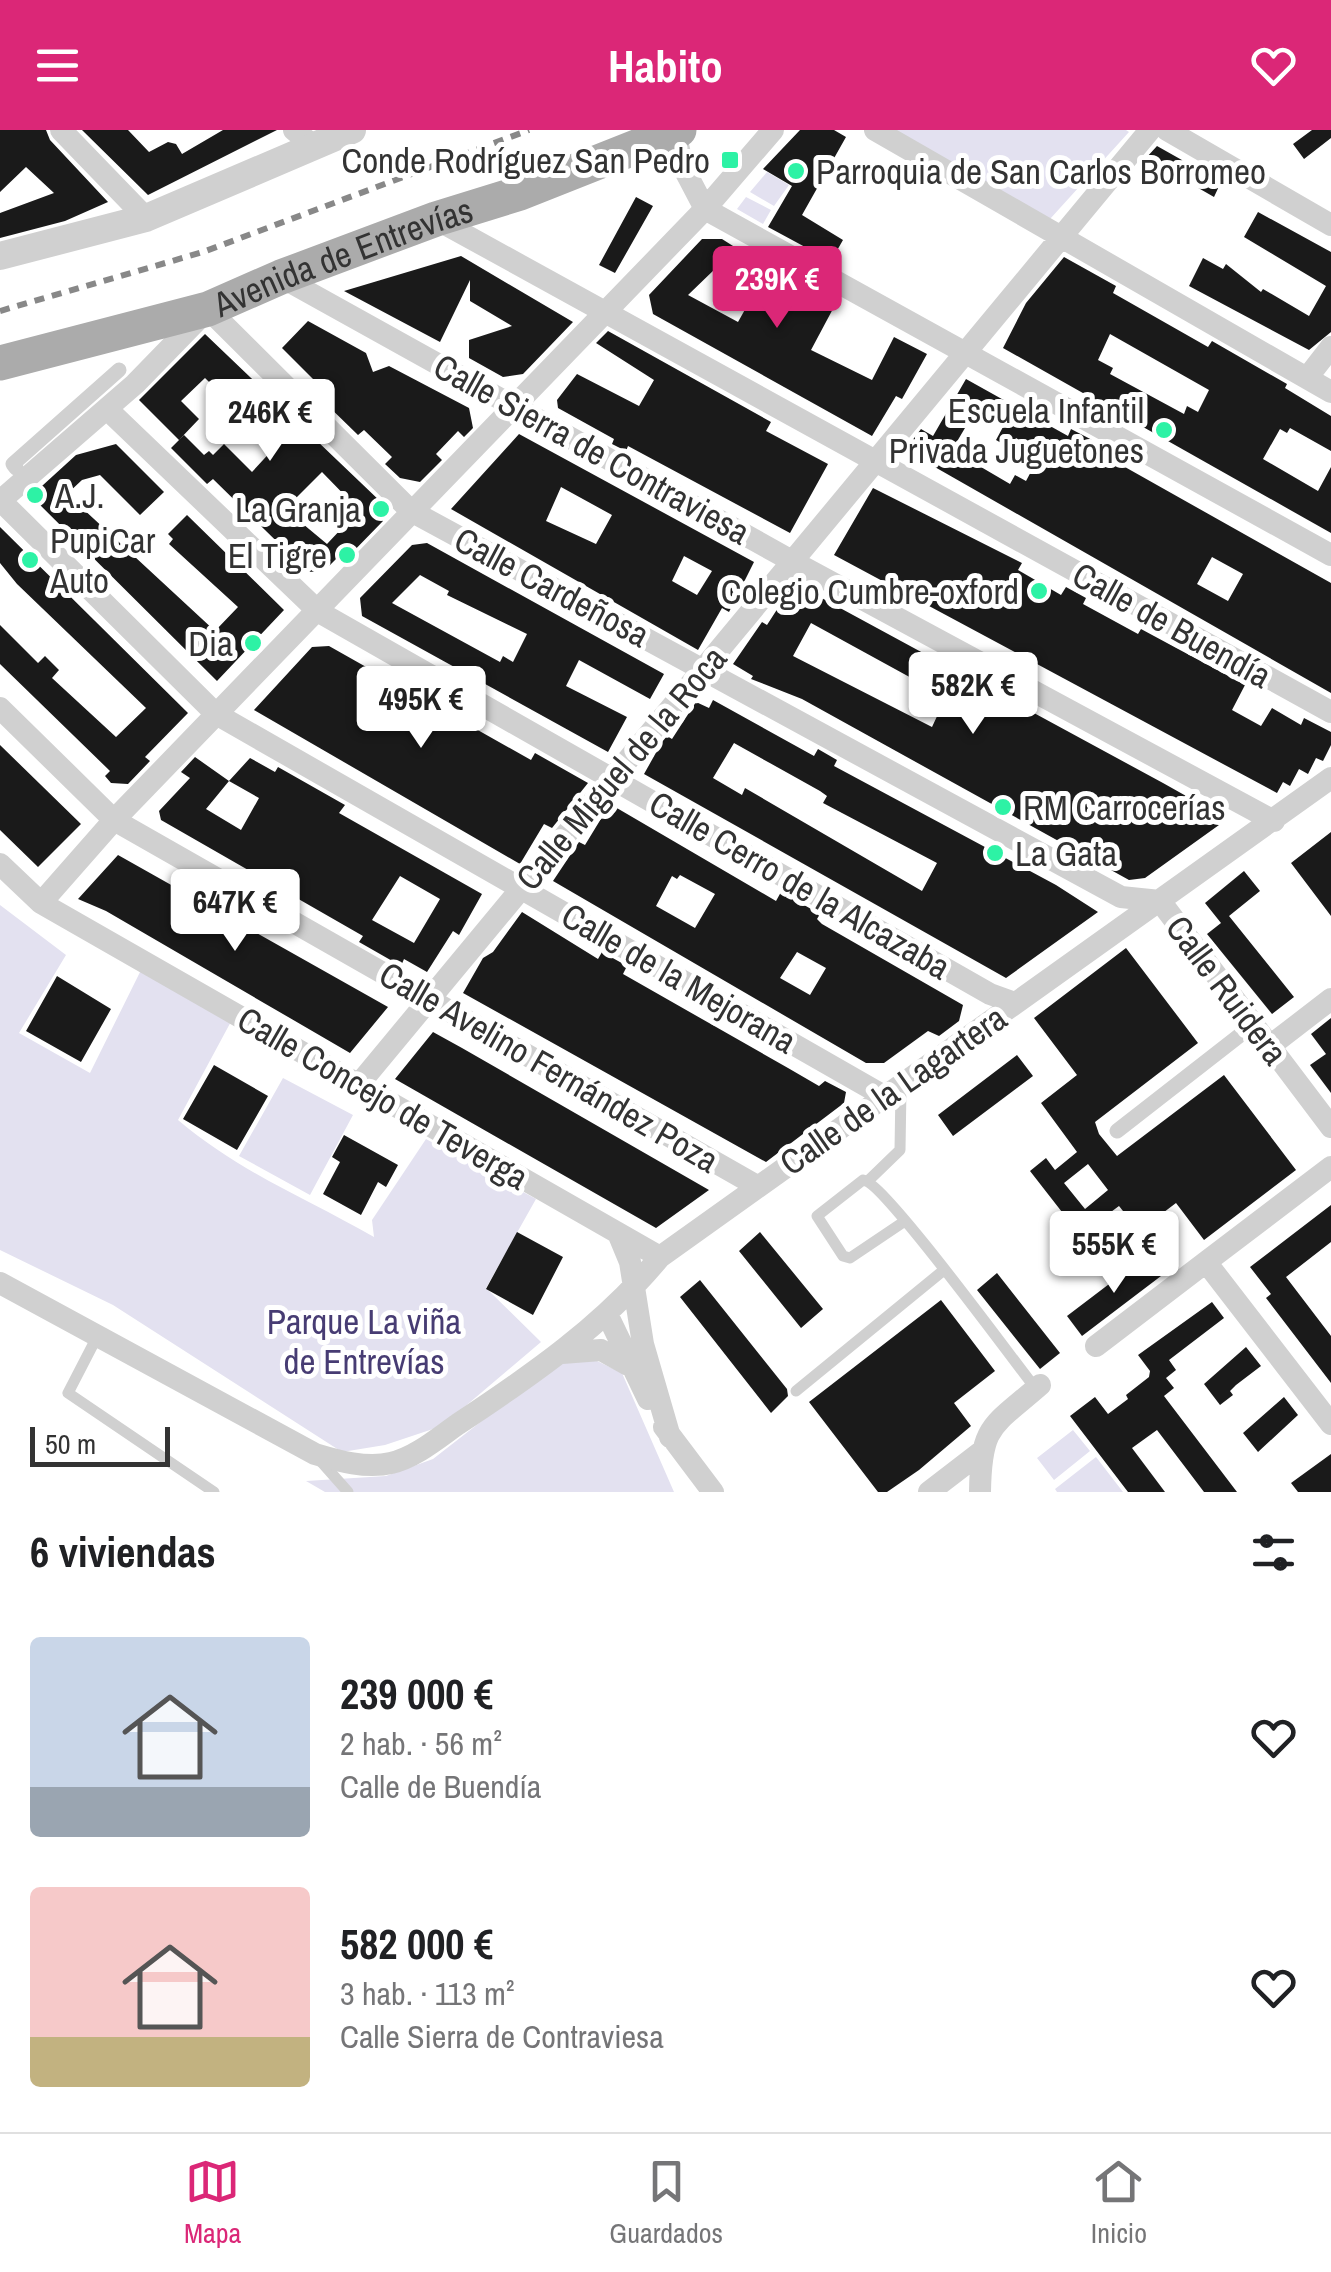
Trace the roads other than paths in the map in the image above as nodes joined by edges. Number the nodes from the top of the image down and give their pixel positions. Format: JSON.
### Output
{"nodes":[{"id":1,"x":61,"y":130,"type":"edge"},
{"id":2,"x":352,"y":130,"type":"edge"},
{"id":3,"x":774,"y":130,"type":"edge"},
{"id":4,"x":875,"y":130,"type":"edge"},
{"id":5,"x":1150,"y":130,"type":"edge"},
{"id":6,"x":1167,"y":130,"type":"edge"},
{"id":7,"x":677,"y":131,"type":"edge"},
{"id":8,"x":305,"y":138,"type":"edge"},
{"id":9,"x":705,"y":209,"type":"junction"},
{"id":10,"x":146,"y":218,"type":"junction"},
{"id":11,"x":436,"y":219,"type":"junction"},
{"id":12,"x":1331,"y":225,"type":"edge"},
{"id":13,"x":1057,"y":238,"type":"junction"},
{"id":14,"x":0,"y":256,"type":"edge"},
{"id":15,"x":281,"y":277,"type":"junction"},
{"id":16,"x":208,"y":309,"type":"junction"},
{"id":17,"x":603,"y":309,"type":"junction"},
{"id":18,"x":1331,"y":348,"type":"edge"},
{"id":19,"x":964,"y":354,"type":"junction"},
{"id":20,"x":0,"y":363,"type":"edge"},
{"id":21,"x":119,"y":370,"type":"dead end"},
{"id":22,"x":1307,"y":378,"type":"junction"},
{"id":23,"x":1331,"y":392,"type":"edge"},
{"id":24,"x":515,"y":406,"type":"junction"},
{"id":25,"x":107,"y":409,"type":"junction"},
{"id":26,"x":874,"y":462,"type":"junction"},
{"id":27,"x":16,"y":468,"type":"dead end"},
{"id":28,"x":0,"y":501,"type":"edge"},
{"id":29,"x":411,"y":511,"type":"junction"},
{"id":30,"x":1331,"y":556,"type":"edge"},
{"id":31,"x":792,"y":562,"type":"junction"},
{"id":32,"x":319,"y":612,"type":"junction"},
{"id":33,"x":703,"y":669,"type":"junction"},
{"id":34,"x":0,"y":708,"type":"edge"},
{"id":35,"x":1331,"y":712,"type":"edge"},
{"id":36,"x":216,"y":714,"type":"junction"},
{"id":37,"x":612,"y":777,"type":"junction"},
{"id":38,"x":1331,"y":778,"type":"edge"},
{"id":39,"x":114,"y":820,"type":"junction"},
{"id":40,"x":1274,"y":821,"type":"junction"},
{"id":41,"x":0,"y":864,"type":"edge"},
{"id":42,"x":522,"y":886,"type":"junction"},
{"id":43,"x":1160,"y":901,"type":"junction"},
{"id":44,"x":41,"y":903,"type":"junction"},
{"id":45,"x":430,"y":998,"type":"junction"},
{"id":46,"x":1331,"y":999,"type":"edge"},
{"id":47,"x":1015,"y":1003,"type":"junction"},
{"id":48,"x":1253,"y":1025,"type":"junction"},
{"id":49,"x":1270,"y":1046,"type":"junction"},
{"id":50,"x":360,"y":1083,"type":"junction"},
{"id":51,"x":892,"y":1090,"type":"junction"},
{"id":52,"x":1331,"y":1127,"type":"edge"},
{"id":53,"x":1117,"y":1131,"type":"dead end"},
{"id":54,"x":1331,"y":1167,"type":"edge"},
{"id":55,"x":869,"y":1180,"type":"junction"},
{"id":56,"x":756,"y":1186,"type":"junction"},
{"id":57,"x":905,"y":1221,"type":"junction"},
{"id":58,"x":618,"y":1232,"type":"junction"},
{"id":59,"x":660,"y":1258,"type":"junction"},
{"id":60,"x":1206,"y":1262,"type":"junction"},
{"id":61,"x":944,"y":1270,"type":"junction"},
{"id":62,"x":0,"y":1283,"type":"edge"},
{"id":63,"x":636,"y":1289,"type":"junction"},
{"id":64,"x":608,"y":1316,"type":"junction"},
{"id":65,"x":99,"y":1333,"type":"junction"},
{"id":66,"x":642,"y":1341,"type":"junction"},
{"id":67,"x":1096,"y":1346,"type":"dead end"},
{"id":68,"x":559,"y":1353,"type":"junction"},
{"id":69,"x":628,"y":1365,"type":"junction"},
{"id":70,"x":1038,"y":1387,"type":"joint"},
{"id":71,"x":796,"y":1391,"type":"dead end"},
{"id":72,"x":1331,"y":1424,"type":"edge"},
{"id":73,"x":670,"y":1437,"type":"junction"},
{"id":74,"x":981,"y":1452,"type":"junction"},
{"id":75,"x":315,"y":1454,"type":"junction"},
{"id":76,"x":214,"y":1492,"type":"edge"},
{"id":77,"x":348,"y":1492,"type":"edge"},
{"id":78,"x":713,"y":1492,"type":"edge"},
{"id":79,"x":929,"y":1492,"type":"edge"},
{"id":80,"x":980,"y":1492,"type":"edge"}],
"edges":[{"from":1,"to":10,"type":"street"},
{"from":2,"to":8,"type":"street"},
{"from":3,"to":9,"type":"street"},
{"from":4,"to":13,"type":"street"},
{"from":5,"to":13,"type":"street","name":"Calle Miguel de la Roca"},
{"from":6,"to":12,"type":"street"},
{"from":7,"to":9,"type":"street"},
{"from":7,"to":11,"type":"main road","name":"Avenida de Entrevías"},
{"from":8,"to":10,"type":"street"},
{"from":9,"to":17,"type":"street"},
{"from":9,"to":19,"type":"street"},
{"from":10,"to":14,"type":"street"},
{"from":11,"to":15,"type":"main road","name":"Avenida de Entrevías"},
{"from":11,"to":17,"type":"street","name":"Calle de Buendía"},
{"from":13,"to":19,"type":"street","name":"Calle Miguel de la Roca"},
{"from":13,"to":22,"type":"street"},
{"from":15,"to":16,"type":"main road","name":"Avenida de Entrevías"},
{"from":15,"to":24,"type":"street","name":"Calle Sierra de Contraviesa"},
{"from":16,"to":20,"type":"main road","name":"Avenida de Entrevías"},
{"from":16,"to":25,"type":"street"},
{"from":16,"to":29,"type":"street","name":"Calle Cardeñosa"},
{"from":17,"to":24,"type":"street"},
{"from":17,"to":26,"type":"street","name":"Calle de Buendía"},
{"from":18,"to":22,"type":"street"},
{"from":19,"to":26,"type":"street","name":"Calle Miguel de la Roca"},
{"from":19,"to":30,"type":"street"},
{"from":21,"to":27,"type":"street"},
{"from":22,"to":23,"type":"street"},
{"from":24,"to":29,"type":"street"},
{"from":24,"to":31,"type":"street","name":"Calle Sierra de Contraviesa"},
{"from":25,"to":28,"type":"street"},
{"from":25,"to":32,"type":"street","name":"Calle Cerro de la Alcazaba"},
{"from":26,"to":31,"type":"street","name":"Calle Miguel de la Roca"},
{"from":26,"to":35,"type":"street","name":"Calle de Buendía"},
{"from":28,"to":36,"type":"street","name":"Calle de la Mejorana"},
{"from":29,"to":32,"type":"street"},
{"from":29,"to":33,"type":"street","name":"Calle Cardeñosa"},
{"from":31,"to":33,"type":"street","name":"Calle Miguel de la Roca"},
{"from":31,"to":40,"type":"street","name":"Calle Sierra de Contraviesa"},
{"from":32,"to":36,"type":"street"},
{"from":32,"to":37,"type":"street","name":"Calle Cerro de la Alcazaba"},
{"from":33,"to":37,"type":"street","name":"Calle Miguel de la Roca"},
{"from":33,"to":43,"type":"street","name":"Calle Cardeñosa"},
{"from":34,"to":39,"type":"street","name":"Calle Avelino Fernández Poza"},
{"from":36,"to":39,"type":"street"},
{"from":36,"to":42,"type":"street","name":"Calle de la Mejorana"},
{"from":37,"to":42,"type":"street","name":"Calle Miguel de la Roca"},
{"from":37,"to":47,"type":"street","name":"Calle Cerro de la Alcazaba"},
{"from":38,"to":40,"type":"street"},
{"from":39,"to":44,"type":"street"},
{"from":39,"to":45,"type":"street","name":"Calle Avelino Fernández Poza"},
{"from":40,"to":43,"type":"street","name":"Calle de la Lagartera"},
{"from":41,"to":44,"type":"street","name":"Calle Concejo de Teverga"},
{"from":42,"to":45,"type":"street","name":"Calle Miguel de la Roca"},
{"from":42,"to":51,"type":"street","name":"Calle de la Mejorana"},
{"from":43,"to":47,"type":"street","name":"Calle de la Lagartera"},
{"from":43,"to":48,"type":"street","name":"Calle Ruidera"},
{"from":44,"to":50,"type":"street","name":"Calle Concejo de Teverga"},
{"from":45,"to":50,"type":"street","name":"Calle Miguel de la Roca"},
{"from":45,"to":56,"type":"street","name":"Calle Avelino Fernández Poza"},
{"from":46,"to":49,"type":"street"},
{"from":47,"to":51,"type":"street","name":"Calle de la Lagartera"},
{"from":48,"to":49,"type":"street","name":"Calle Ruidera"},
{"from":48,"to":53,"type":"street"},
{"from":49,"to":52,"type":"street","name":"Calle Ruidera"},
{"from":50,"to":58,"type":"street","name":"Calle Concejo de Teverga"},
{"from":51,"to":55,"type":"lane"},
{"from":51,"to":56,"type":"street","name":"Calle de la Lagartera"},
{"from":54,"to":60,"type":"street"},
{"from":55,"to":57,"type":"lane"},
{"from":55,"to":57,"type":"lane"},
{"from":56,"to":59,"type":"street","name":"Calle de la Lagartera"},
{"from":57,"to":61,"type":"lane"},
{"from":58,"to":59,"type":"street","name":"Calle Concejo de Teverga"},
{"from":58,"to":63,"type":"street"},
{"from":59,"to":63,"type":"street","name":"Calle de la Lagartera"},
{"from":60,"to":67,"type":"street"},
{"from":60,"to":72,"type":"street"},
{"from":61,"to":70,"type":"lane"},
{"from":61,"to":71,"type":"lane"},
{"from":62,"to":65,"type":"street","name":"Calle de la Lagartera"},
{"from":63,"to":64,"type":"street","name":"Calle de la Lagartera"},
{"from":63,"to":66,"type":"street"},
{"from":64,"to":66,"type":"street"},
{"from":64,"to":68,"type":"street","name":"Calle de la Lagartera"},
{"from":64,"to":69,"type":"street"},
{"from":65,"to":75,"type":"street","name":"Calle de la Lagartera"},
{"from":65,"to":76,"type":"lane"},
{"from":66,"to":73,"type":"street"},
{"from":68,"to":69,"type":"street"},
{"from":68,"to":75,"type":"street","name":"Calle de la Lagartera"},
{"from":69,"to":73,"type":"street"},
{"from":70,"to":74,"type":"street"},
{"from":73,"to":78,"type":"street"},
{"from":74,"to":79,"type":"street"},
{"from":74,"to":80,"type":"street"},
{"from":75,"to":77,"type":"lane"}]}
